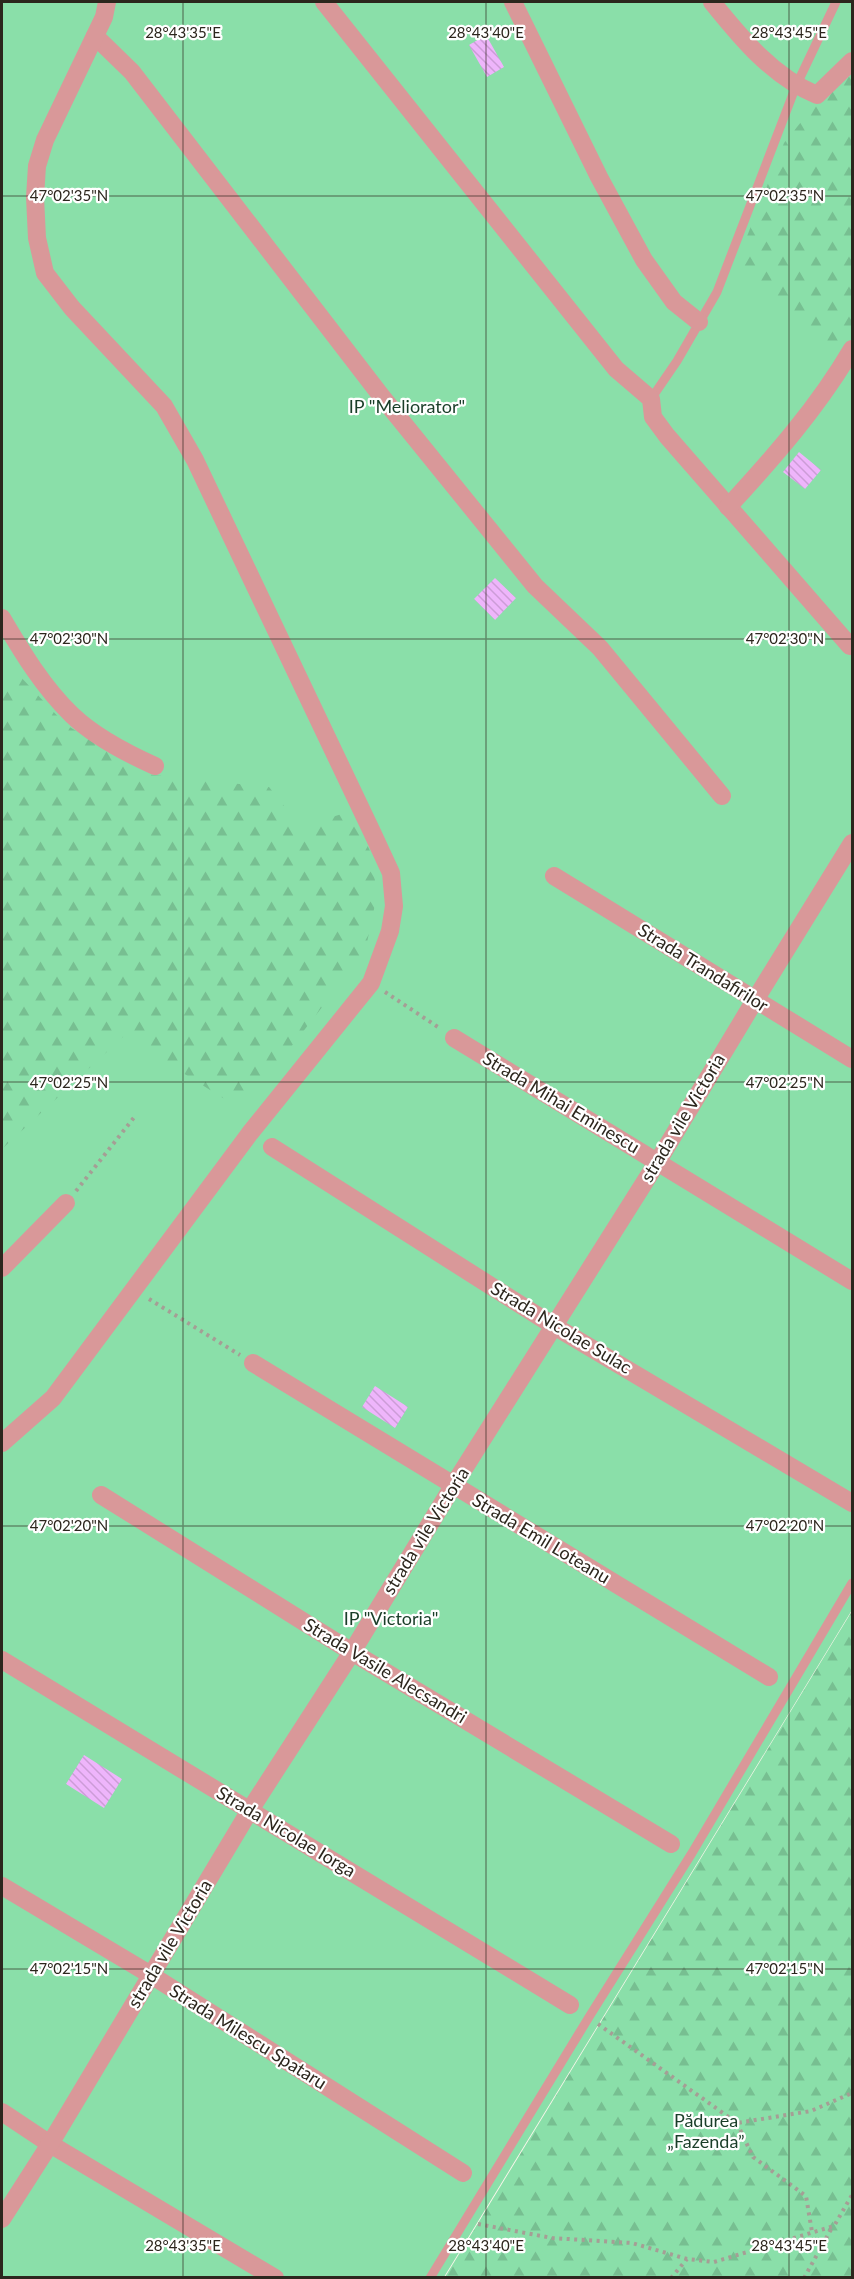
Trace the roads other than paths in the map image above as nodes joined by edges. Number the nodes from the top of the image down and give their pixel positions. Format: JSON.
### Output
{"nodes":[{"id":1,"x":106,"y":2,"type":"edge"},
{"id":2,"x":324,"y":2,"type":"edge"},
{"id":3,"x":513,"y":2,"type":"edge"},
{"id":4,"x":712,"y":2,"type":"edge"},
{"id":5,"x":836,"y":2,"type":"edge"},
{"id":6,"x":95,"y":36,"type":"junction"},
{"id":7,"x":852,"y":60,"type":"edge"},
{"id":8,"x":796,"y":86,"type":"junction"},
{"id":9,"x":699,"y":322,"type":"junction"},
{"id":10,"x":852,"y":349,"type":"edge"},
{"id":11,"x":651,"y":399,"type":"junction"},
{"id":12,"x":728,"y":507,"type":"junction"},
{"id":13,"x":2,"y":618,"type":"edge"},
{"id":14,"x":850,"y":646,"type":"dead end"},
{"id":15,"x":154,"y":766,"type":"dead end"},
{"id":16,"x":722,"y":796,"type":"dead end"},
{"id":17,"x":852,"y":843,"type":"edge"},
{"id":18,"x":554,"y":876,"type":"dead end"},
{"id":19,"x":754,"y":1000,"type":"junction"},
{"id":20,"x":454,"y":1038,"type":"road end"},
{"id":21,"x":852,"y":1059,"type":"edge"},
{"id":22,"x":272,"y":1148,"type":"dead end"},
{"id":23,"x":658,"y":1161,"type":"junction"},
{"id":24,"x":66,"y":1203,"type":"road end"},
{"id":25,"x":2,"y":1268,"type":"edge"},
{"id":26,"x":852,"y":1281,"type":"edge"},
{"id":27,"x":554,"y":1326,"type":"junction"},
{"id":28,"x":253,"y":1363,"type":"road end"},
{"id":29,"x":2,"y":1443,"type":"edge"},
{"id":30,"x":453,"y":1486,"type":"junction"},
{"id":31,"x":101,"y":1495,"type":"dead end"},
{"id":32,"x":852,"y":1503,"type":"edge"},
{"id":33,"x":852,"y":1583,"type":"edge"},
{"id":34,"x":352,"y":1652,"type":"junction"},
{"id":35,"x":2,"y":1660,"type":"edge"},
{"id":36,"x":769,"y":1677,"type":"dead end"},
{"id":37,"x":250,"y":1810,"type":"junction"},
{"id":38,"x":671,"y":1844,"type":"dead end"},
{"id":39,"x":2,"y":1886,"type":"edge"},
{"id":40,"x":151,"y":1975,"type":"junction"},
{"id":41,"x":570,"y":2005,"type":"dead end"},
{"id":42,"x":2,"y":2112,"type":"edge"},
{"id":43,"x":50,"y":2144,"type":"junction"},
{"id":44,"x":463,"y":2173,"type":"dead end"},
{"id":45,"x":2,"y":2219,"type":"edge"},
{"id":46,"x":274,"y":2277,"type":"edge"},
{"id":47,"x":430,"y":2277,"type":"edge"}],
"edges":[{"from":1,"to":6,"type":"street"},
{"from":2,"to":11,"type":"street"},
{"from":3,"to":9,"type":"street"},
{"from":4,"to":8,"type":"street"},
{"from":5,"to":8,"type":"lane"},
{"from":6,"to":16,"type":"street"},
{"from":6,"to":29,"type":"street"},
{"from":7,"to":8,"type":"street"},
{"from":8,"to":9,"type":"lane"},
{"from":9,"to":11,"type":"lane"},
{"from":10,"to":12,"type":"street"},
{"from":11,"to":12,"type":"street"},
{"from":12,"to":14,"type":"street"},
{"from":13,"to":15,"type":"street"},
{"from":17,"to":19,"type":"street","name":"strada vile Victoria"},
{"from":18,"to":19,"type":"street","name":"Strada Trandafirilor"},
{"from":19,"to":21,"type":"street","name":"Strada Trandafirilor"},
{"from":19,"to":23,"type":"street","name":"strada vile Victoria"},
{"from":20,"to":23,"type":"street","name":"Strada Mihai Eminescu"},
{"from":22,"to":27,"type":"street","name":"Strada Nicolae Sulac"},
{"from":23,"to":26,"type":"street","name":"Strada Mihai Eminescu"},
{"from":23,"to":27,"type":"street","name":"strada vile Victoria"},
{"from":24,"to":25,"type":"street"},
{"from":27,"to":30,"type":"street","name":"strada vile Victoria"},
{"from":27,"to":32,"type":"street","name":"Strada Nicolae Sulac"},
{"from":28,"to":30,"type":"street","name":"Strada Emil Loteanu"},
{"from":30,"to":34,"type":"street","name":"strada vile Victoria"},
{"from":30,"to":36,"type":"street","name":"Strada Emil Loteanu"},
{"from":31,"to":34,"type":"street","name":"Strada Vasile Alecsandri"},
{"from":33,"to":47,"type":"lane"},
{"from":34,"to":37,"type":"street","name":"strada vile Victoria"},
{"from":34,"to":38,"type":"street","name":"Strada Vasile Alecsandri"},
{"from":35,"to":37,"type":"street","name":"Strada Nicolae Iorga"},
{"from":37,"to":40,"type":"street","name":"strada vile Victoria"},
{"from":37,"to":41,"type":"street","name":"Strada Nicolae Iorga"},
{"from":39,"to":40,"type":"street","name":"Strada Milescu Spataru"},
{"from":40,"to":43,"type":"street","name":"strada vile Victoria"},
{"from":40,"to":44,"type":"street","name":"Strada Milescu Spataru"},
{"from":42,"to":43,"type":"street"},
{"from":43,"to":45,"type":"street","name":"strada vile Victoria"},
{"from":43,"to":46,"type":"street"}]}
